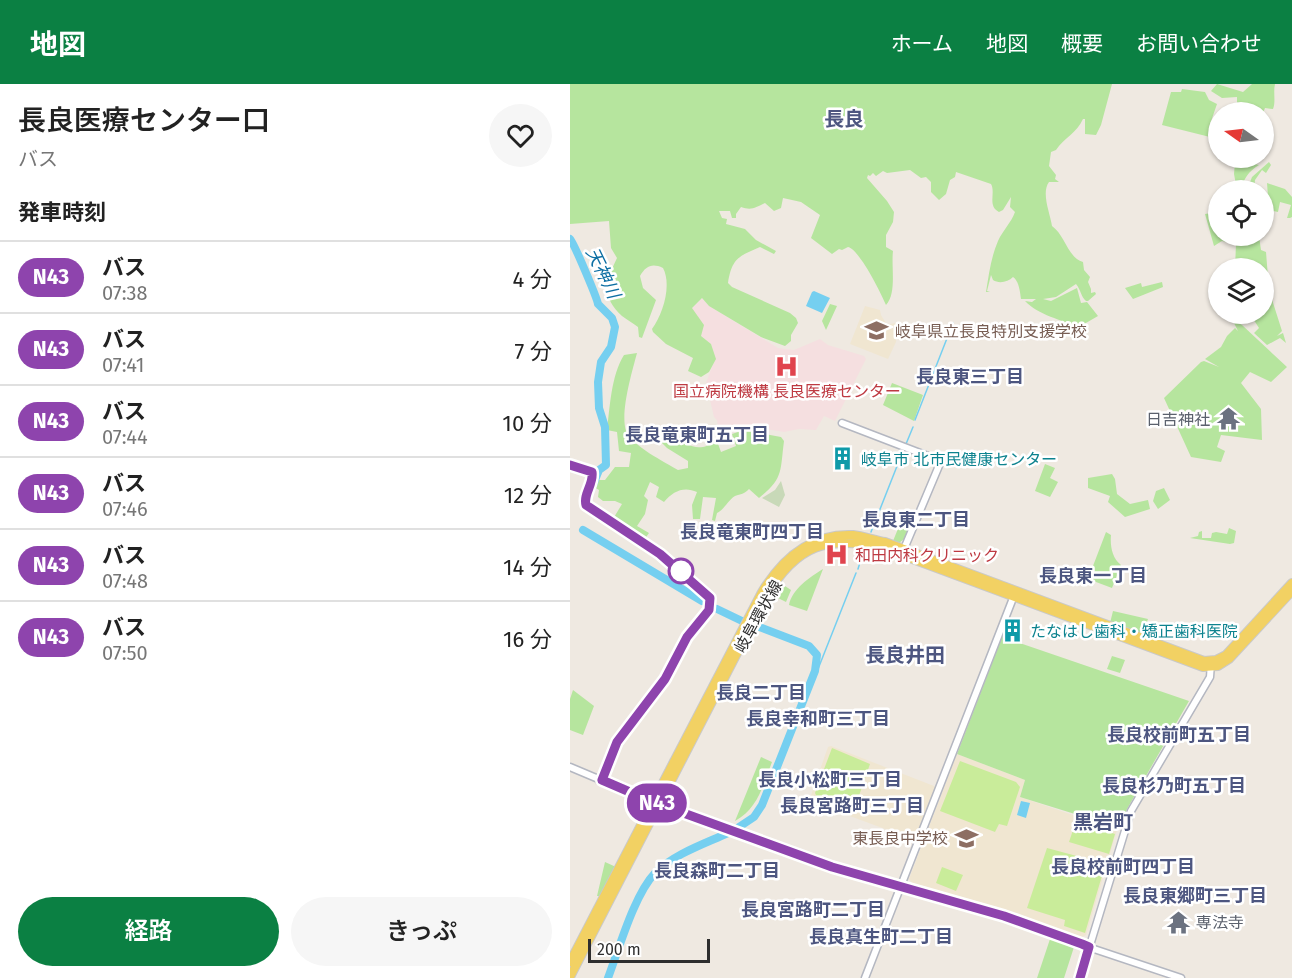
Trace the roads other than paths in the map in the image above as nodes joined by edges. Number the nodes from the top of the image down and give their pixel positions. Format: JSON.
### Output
{"nodes":[{"id":1,"x":842,"y":423,"type":"dead end"},
{"id":2,"x":570,"y":465,"type":"edge"},
{"id":3,"x":593,"y":475,"type":"dead end"},
{"id":4,"x":904,"y":549,"type":"junction"},
{"id":5,"x":1292,"y":583,"type":"edge"},
{"id":6,"x":1292,"y":591,"type":"edge"},
{"id":7,"x":1015,"y":594,"type":"junction"},
{"id":8,"x":1211,"y":664,"type":"junction"},
{"id":9,"x":570,"y":767,"type":"edge"},
{"id":10,"x":656,"y":803,"type":"junction"},
{"id":11,"x":900,"y":886,"type":"junction"},
{"id":12,"x":1089,"y":947,"type":"junction"},
{"id":13,"x":570,"y":962,"type":"edge"},
{"id":14,"x":570,"y":977,"type":"edge"},
{"id":15,"x":865,"y":978,"type":"edge"},
{"id":16,"x":1080,"y":978,"type":"edge"},
{"id":17,"x":1180,"y":978,"type":"edge"}],
"edges":[{"from":1,"to":4,"type":"street"},
{"from":2,"to":3,"type":"street"},
{"from":4,"to":7,"type":"main road","name":"岐阜環状線"},
{"from":4,"to":10,"type":"main road","name":"岐阜環状線"},
{"from":5,"to":8,"type":"main road"},
{"from":6,"to":8,"type":"main road"},
{"from":7,"to":8,"type":"main road","name":"岐阜環状線"},
{"from":7,"to":10,"type":"main road","name":"岐阜環状線"},
{"from":7,"to":11,"type":"street"},
{"from":8,"to":12,"type":"street"},
{"from":9,"to":10,"type":"street"},
{"from":10,"to":11,"type":"street"},
{"from":10,"to":13,"type":"main road","name":"岐阜環状線"},
{"from":10,"to":14,"type":"main road","name":"岐阜環状線"},
{"from":11,"to":12,"type":"street"},
{"from":11,"to":15,"type":"street"},
{"from":12,"to":16,"type":"street"},
{"from":12,"to":17,"type":"street"}]}
